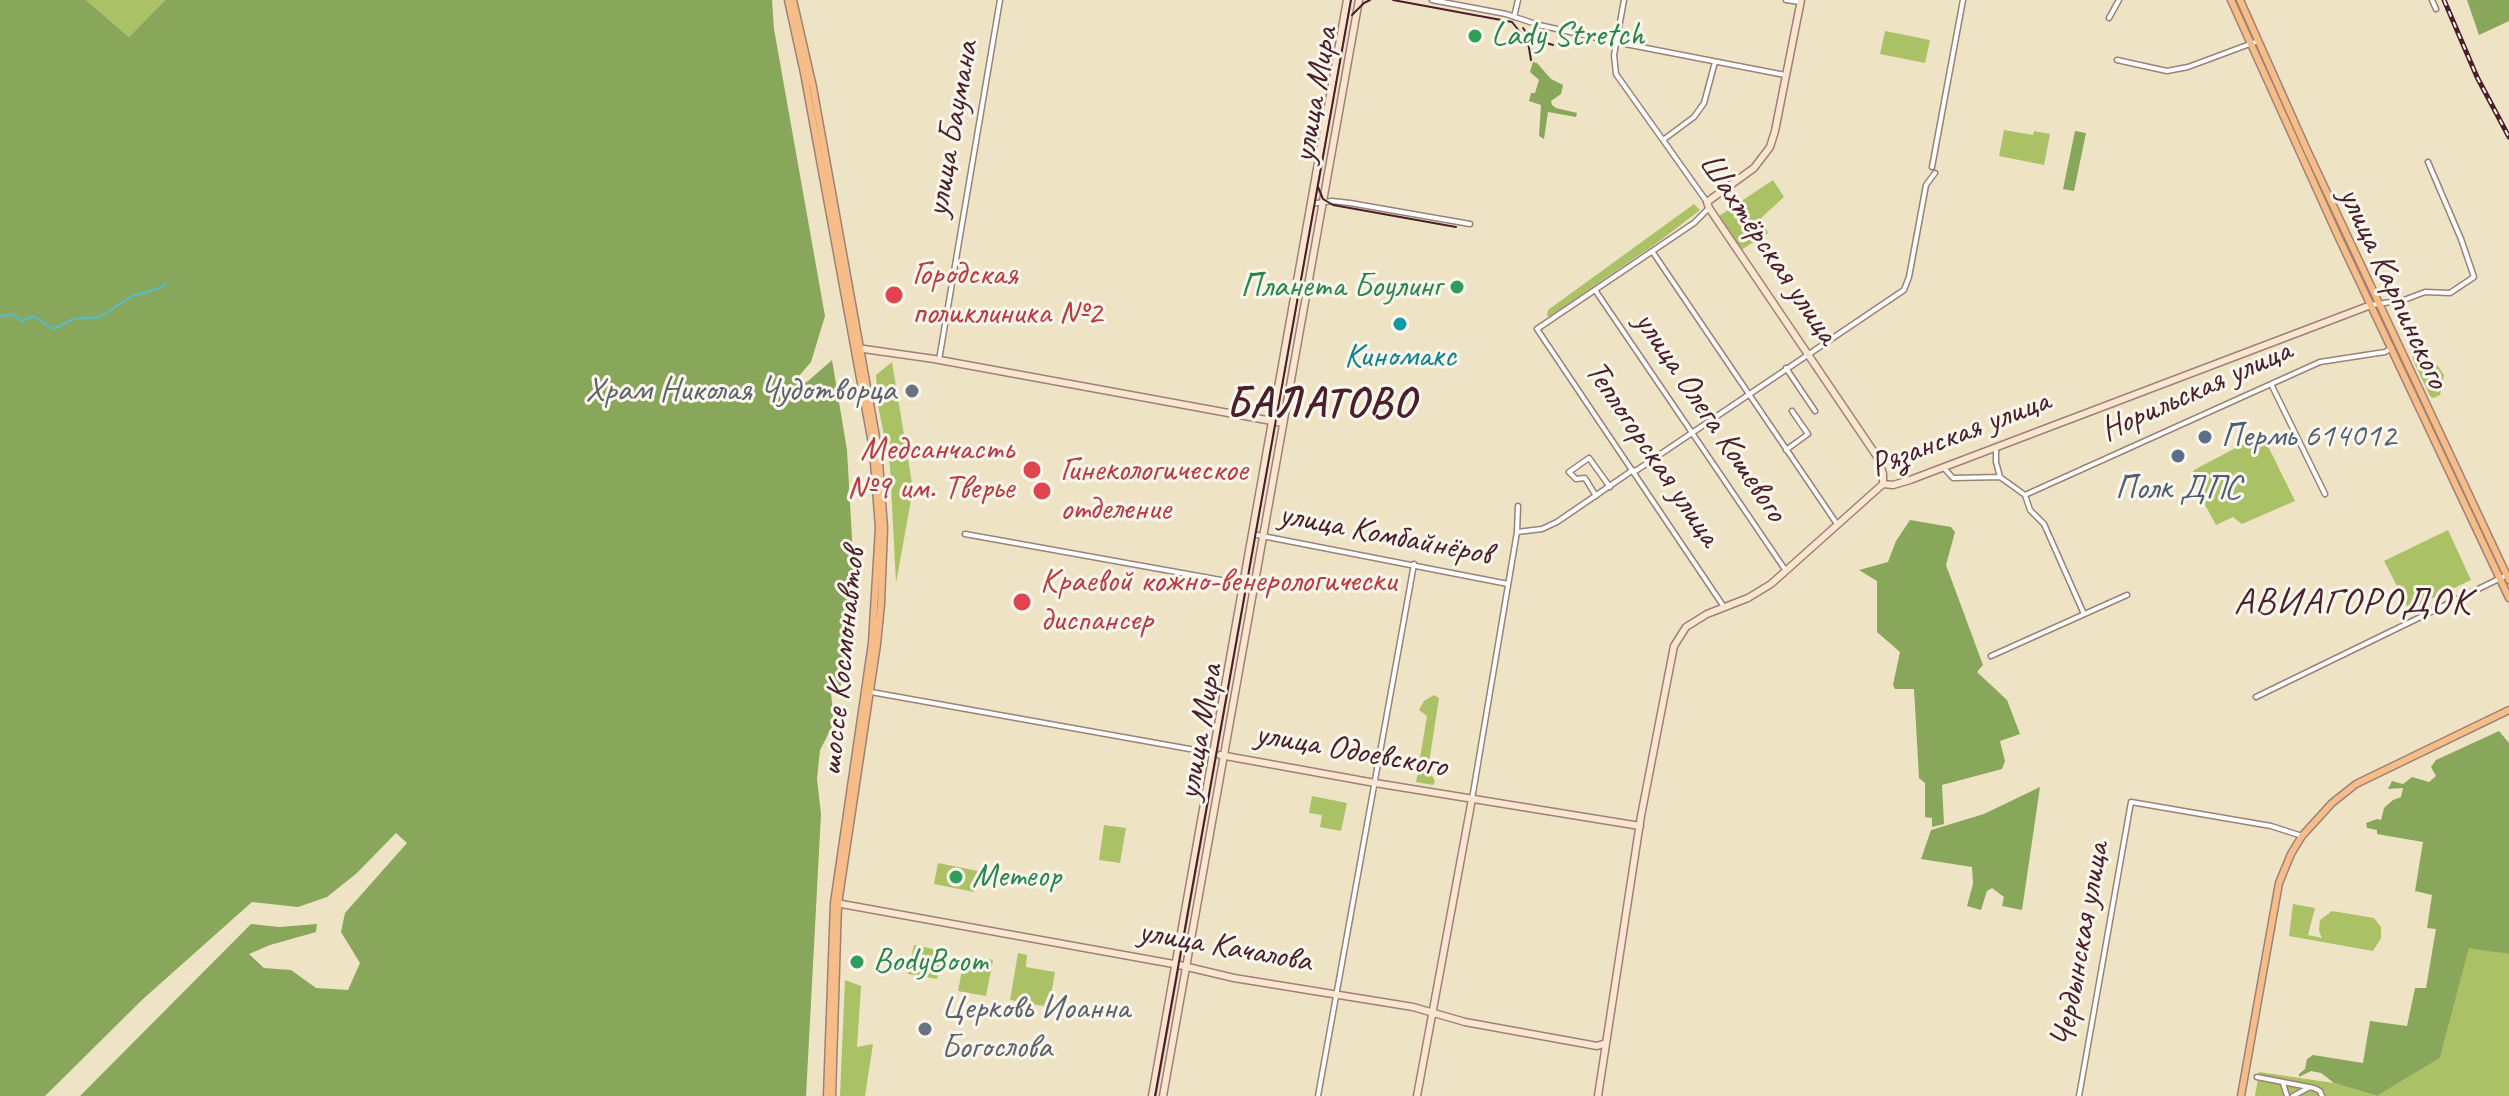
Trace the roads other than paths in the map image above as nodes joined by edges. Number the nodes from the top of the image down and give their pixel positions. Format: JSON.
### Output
{"nodes":[{"id":1,"x":790,"y":0,"type":"edge"},
{"id":2,"x":1000,"y":0,"type":"edge"},
{"id":3,"x":1347,"y":0,"type":"edge"},
{"id":4,"x":1359,"y":0,"type":"edge"},
{"id":5,"x":1432,"y":0,"type":"edge"},
{"id":6,"x":1518,"y":0,"type":"edge"},
{"id":7,"x":1624,"y":0,"type":"edge"},
{"id":8,"x":1786,"y":0,"type":"edge"},
{"id":9,"x":1963,"y":0,"type":"edge"},
{"id":10,"x":2119,"y":0,"type":"edge"},
{"id":11,"x":2231,"y":0,"type":"edge"},
{"id":12,"x":2240,"y":0,"type":"edge"},
{"id":13,"x":2432,"y":0,"type":"edge"},
{"id":14,"x":1801,"y":1,"type":"edge"},
{"id":15,"x":2436,"y":9,"type":"dead end"},
{"id":16,"x":1514,"y":17,"type":"junction"},
{"id":17,"x":2109,"y":18,"type":"dead end"},
{"id":18,"x":1615,"y":42,"type":"junction"},
{"id":19,"x":2254,"y":42,"type":"junction"},
{"id":20,"x":2117,"y":60,"type":"dead end"},
{"id":21,"x":1715,"y":62,"type":"junction"},
{"id":22,"x":1787,"y":75,"type":"junction"},
{"id":23,"x":1663,"y":140,"type":"junction"},
{"id":24,"x":2428,"y":162,"type":"dead end"},
{"id":25,"x":1932,"y":167,"type":"dead end"},
{"id":26,"x":1935,"y":173,"type":"dead end"},
{"id":27,"x":1323,"y":202,"type":"junction"},
{"id":28,"x":1310,"y":204,"type":"junction"},
{"id":29,"x":1708,"y":205,"type":"junction"},
{"id":30,"x":1470,"y":224,"type":"dead end"},
{"id":31,"x":2344,"y":226,"type":"junction"},
{"id":32,"x":2335,"y":230,"type":"junction"},
{"id":33,"x":1652,"y":251,"type":"junction"},
{"id":34,"x":1595,"y":290,"type":"junction"},
{"id":35,"x":2375,"y":304,"type":"junction"},
{"id":36,"x":857,"y":348,"type":"junction"},
{"id":37,"x":2392,"y":348,"type":"junction"},
{"id":38,"x":1807,"y":354,"type":"junction"},
{"id":39,"x":939,"y":360,"type":"junction"},
{"id":40,"x":1786,"y":368,"type":"junction"},
{"id":41,"x":2271,"y":384,"type":"junction"},
{"id":42,"x":1747,"y":394,"type":"junction"},
{"id":43,"x":1792,"y":411,"type":"dead end"},
{"id":44,"x":1815,"y":411,"type":"dead end"},
{"id":45,"x":1272,"y":421,"type":"junction"},
{"id":46,"x":1283,"y":423,"type":"junction"},
{"id":47,"x":1692,"y":433,"type":"junction"},
{"id":48,"x":2442,"y":446,"type":"junction"},
{"id":49,"x":1996,"y":447,"type":"junction"},
{"id":50,"x":1786,"y":450,"type":"junction"},
{"id":51,"x":1944,"y":468,"type":"junction"},
{"id":52,"x":1634,"y":471,"type":"junction"},
{"id":53,"x":2000,"y":477,"type":"junction"},
{"id":54,"x":1883,"y":484,"type":"junction"},
{"id":55,"x":1610,"y":487,"type":"junction"},
{"id":56,"x":2325,"y":494,"type":"dead end"},
{"id":57,"x":2025,"y":495,"type":"junction"},
{"id":58,"x":1596,"y":496,"type":"junction"},
{"id":59,"x":1518,"y":506,"type":"dead end"},
{"id":60,"x":1837,"y":524,"type":"junction"},
{"id":61,"x":1517,"y":532,"type":"junction"},
{"id":62,"x":965,"y":534,"type":"dead end"},
{"id":63,"x":1252,"y":534,"type":"junction"},
{"id":64,"x":1263,"y":536,"type":"junction"},
{"id":65,"x":1414,"y":564,"type":"junction"},
{"id":66,"x":1786,"y":571,"type":"junction"},
{"id":67,"x":2505,"y":577,"type":"edge"},
{"id":68,"x":1243,"y":584,"type":"junction"},
{"id":69,"x":1508,"y":584,"type":"junction"},
{"id":70,"x":2127,"y":595,"type":"dead end"},
{"id":71,"x":2509,"y":598,"type":"edge"},
{"id":72,"x":1724,"y":607,"type":"junction"},
{"id":73,"x":2084,"y":614,"type":"junction"},
{"id":74,"x":1991,"y":656,"type":"dead end"},
{"id":75,"x":867,"y":691,"type":"junction"},
{"id":76,"x":2256,"y":697,"type":"dead end"},
{"id":77,"x":2509,"y":710,"type":"edge"},
{"id":78,"x":1213,"y":753,"type":"junction"},
{"id":79,"x":1224,"y":755,"type":"junction"},
{"id":80,"x":1375,"y":783,"type":"junction"},
{"id":81,"x":1472,"y":799,"type":"junction"},
{"id":82,"x":1640,"y":826,"type":"junction"},
{"id":83,"x":2302,"y":836,"type":"junction"},
{"id":84,"x":836,"y":904,"type":"junction"},
{"id":85,"x":1175,"y":964,"type":"junction"},
{"id":86,"x":1186,"y":967,"type":"junction"},
{"id":87,"x":1336,"y":994,"type":"junction"},
{"id":88,"x":1433,"y":1012,"type":"junction"},
{"id":89,"x":1606,"y":1043,"type":"junction"},
{"id":90,"x":2257,"y":1077,"type":"dead end"},
{"id":91,"x":2282,"y":1083,"type":"junction"},
{"id":92,"x":2312,"y":1088,"type":"junction"},
{"id":93,"x":830,"y":1096,"type":"edge"},
{"id":94,"x":1152,"y":1096,"type":"edge"},
{"id":95,"x":1163,"y":1096,"type":"edge"},
{"id":96,"x":1318,"y":1096,"type":"edge"},
{"id":97,"x":1417,"y":1096,"type":"edge"},
{"id":98,"x":1598,"y":1096,"type":"edge"},
{"id":99,"x":2079,"y":1096,"type":"edge"},
{"id":100,"x":2241,"y":1096,"type":"edge"},
{"id":101,"x":2290,"y":1096,"type":"edge"},
{"id":102,"x":2322,"y":1096,"type":"edge"}],
"edges":[{"from":1,"to":36,"type":"main road","name":"шоссе Космонавтов"},
{"from":2,"to":39,"type":"street","name":"улица Баумана"},
{"from":3,"to":28,"type":"main road","name":"улица Мира"},
{"from":4,"to":27,"type":"main road","name":"улица Мира"},
{"from":5,"to":16,"type":"street"},
{"from":6,"to":16,"type":"street"},
{"from":7,"to":18,"type":"street"},
{"from":8,"to":14,"type":"street"},
{"from":9,"to":25,"type":"street"},
{"from":10,"to":17,"type":"street"},
{"from":11,"to":19,"type":"main road","name":"улица Карпинского"},
{"from":12,"to":19,"type":"main road","name":"улица Карпинского"},
{"from":13,"to":15,"type":"street"},
{"from":14,"to":22,"type":"main road"},
{"from":16,"to":18,"type":"street"},
{"from":18,"to":21,"type":"street"},
{"from":18,"to":23,"type":"street","name":"Шахтёрская улица"},
{"from":19,"to":20,"type":"street"},
{"from":19,"to":31,"type":"main road","name":"улица Карпинского"},
{"from":19,"to":32,"type":"main road","name":"улица Карпинского"},
{"from":21,"to":22,"type":"street"},
{"from":21,"to":23,"type":"street"},
{"from":22,"to":29,"type":"main road"},
{"from":23,"to":29,"type":"street","name":"Шахтёрская улица"},
{"from":24,"to":35,"type":"street"},
{"from":26,"to":38,"type":"street"},
{"from":27,"to":28,"type":"street"},
{"from":27,"to":30,"type":"street"},
{"from":27,"to":46,"type":"main road","name":"улица Мира"},
{"from":28,"to":45,"type":"main road","name":"улица Мира"},
{"from":29,"to":33,"type":"street"},
{"from":29,"to":38,"type":"main road","name":"Шахтёрская улица"},
{"from":31,"to":32,"type":"main road"},
{"from":31,"to":35,"type":"main road","name":"улица Карпинского"},
{"from":32,"to":35,"type":"main road","name":"улица Карпинского"},
{"from":33,"to":34,"type":"street"},
{"from":33,"to":42,"type":"street"},
{"from":34,"to":47,"type":"street","name":"улица Олега Кошевого"},
{"from":34,"to":52,"type":"street","name":"Теплогорская улица"},
{"from":35,"to":37,"type":"main road","name":"улица Карпинского"},
{"from":35,"to":48,"type":"main road","name":"улица Карпинского"},
{"from":35,"to":49,"type":"main road","name":"Рязанская улица"},
{"from":36,"to":39,"type":"main road"},
{"from":36,"to":75,"type":"main road","name":"шоссе Космонавтов"},
{"from":37,"to":41,"type":"street","name":"Норильская улица"},
{"from":37,"to":48,"type":"main road","name":"улица Карпинского"},
{"from":38,"to":40,"type":"street"},
{"from":38,"to":54,"type":"main road","name":"Шахтёрская улица"},
{"from":39,"to":45,"type":"main road"},
{"from":40,"to":42,"type":"street"},
{"from":40,"to":44,"type":"street"},
{"from":41,"to":56,"type":"street"},
{"from":41,"to":57,"type":"street","name":"Норильская улица"},
{"from":42,"to":47,"type":"street"},
{"from":42,"to":50,"type":"street"},
{"from":43,"to":50,"type":"street"},
{"from":45,"to":46,"type":"main road"},
{"from":45,"to":63,"type":"main road","name":"улица Мира"},
{"from":46,"to":64,"type":"main road","name":"улица Мира"},
{"from":47,"to":52,"type":"street"},
{"from":47,"to":66,"type":"street","name":"улица Олега Кошевого"},
{"from":48,"to":67,"type":"main road","name":"улица Карпинского"},
{"from":49,"to":51,"type":"main road","name":"Рязанская улица"},
{"from":49,"to":53,"type":"street"},
{"from":50,"to":60,"type":"street"},
{"from":51,"to":53,"type":"street"},
{"from":51,"to":54,"type":"main road","name":"Рязанская улица"},
{"from":52,"to":55,"type":"street"},
{"from":52,"to":72,"type":"street","name":"Теплогорская улица"},
{"from":53,"to":57,"type":"street"},
{"from":54,"to":60,"type":"main road","name":"Рязанская улица"},
{"from":55,"to":58,"type":"street"},
{"from":55,"to":58,"type":"street"},
{"from":57,"to":73,"type":"street"},
{"from":58,"to":61,"type":"street"},
{"from":59,"to":61,"type":"street"},
{"from":60,"to":66,"type":"main road","name":"Рязанская улица"},
{"from":61,"to":69,"type":"street"},
{"from":62,"to":68,"type":"street"},
{"from":63,"to":64,"type":"street","name":"улица Комбайнёров"},
{"from":63,"to":68,"type":"main road","name":"улица Мира"},
{"from":64,"to":65,"type":"street","name":"улица Комбайнёров"},
{"from":64,"to":79,"type":"main road","name":"улица Мира"},
{"from":65,"to":69,"type":"street","name":"улица Комбайнёров"},
{"from":65,"to":80,"type":"street"},
{"from":66,"to":72,"type":"main road","name":"Рязанская улица"},
{"from":67,"to":71,"type":"main road","name":"улица Карпинского"},
{"from":67,"to":76,"type":"street"},
{"from":68,"to":78,"type":"main road","name":"улица Мира"},
{"from":69,"to":81,"type":"street"},
{"from":70,"to":73,"type":"street"},
{"from":72,"to":82,"type":"main road","name":"Рязанская улица"},
{"from":73,"to":74,"type":"street"},
{"from":75,"to":78,"type":"street","name":"улица Одоевского"},
{"from":75,"to":84,"type":"main road","name":"шоссе Космонавтов"},
{"from":77,"to":83,"type":"main road"},
{"from":78,"to":79,"type":"main road","name":"улица Одоевского"},
{"from":78,"to":85,"type":"main road","name":"улица Мира"},
{"from":79,"to":80,"type":"main road","name":"улица Одоевского"},
{"from":79,"to":86,"type":"main road","name":"улица Мира"},
{"from":80,"to":81,"type":"main road","name":"улица Одоевского"},
{"from":80,"to":87,"type":"street"},
{"from":81,"to":82,"type":"main road","name":"улица Одоевского"},
{"from":81,"to":88,"type":"main road"},
{"from":82,"to":89,"type":"main road","name":"Рязанская улица"},
{"from":83,"to":99,"type":"street","name":"Чердынская улица"},
{"from":83,"to":100,"type":"main road"},
{"from":84,"to":85,"type":"main road","name":"улица Качалова"},
{"from":84,"to":93,"type":"main road","name":"шоссе Космонавтов"},
{"from":85,"to":86,"type":"main road","name":"улица Качалова"},
{"from":85,"to":94,"type":"main road","name":"улица Мира"},
{"from":86,"to":87,"type":"main road","name":"улица Качалова"},
{"from":86,"to":95,"type":"main road","name":"улица Мира"},
{"from":87,"to":88,"type":"main road","name":"улица Качалова"},
{"from":87,"to":96,"type":"street"},
{"from":88,"to":89,"type":"main road","name":"улица Качалова"},
{"from":88,"to":97,"type":"main road"},
{"from":89,"to":98,"type":"main road","name":"Рязанская улица"},
{"from":90,"to":91,"type":"street"},
{"from":91,"to":92,"type":"street"},
{"from":91,"to":101,"type":"street"},
{"from":92,"to":101,"type":"street"},
{"from":92,"to":102,"type":"street"}]}
